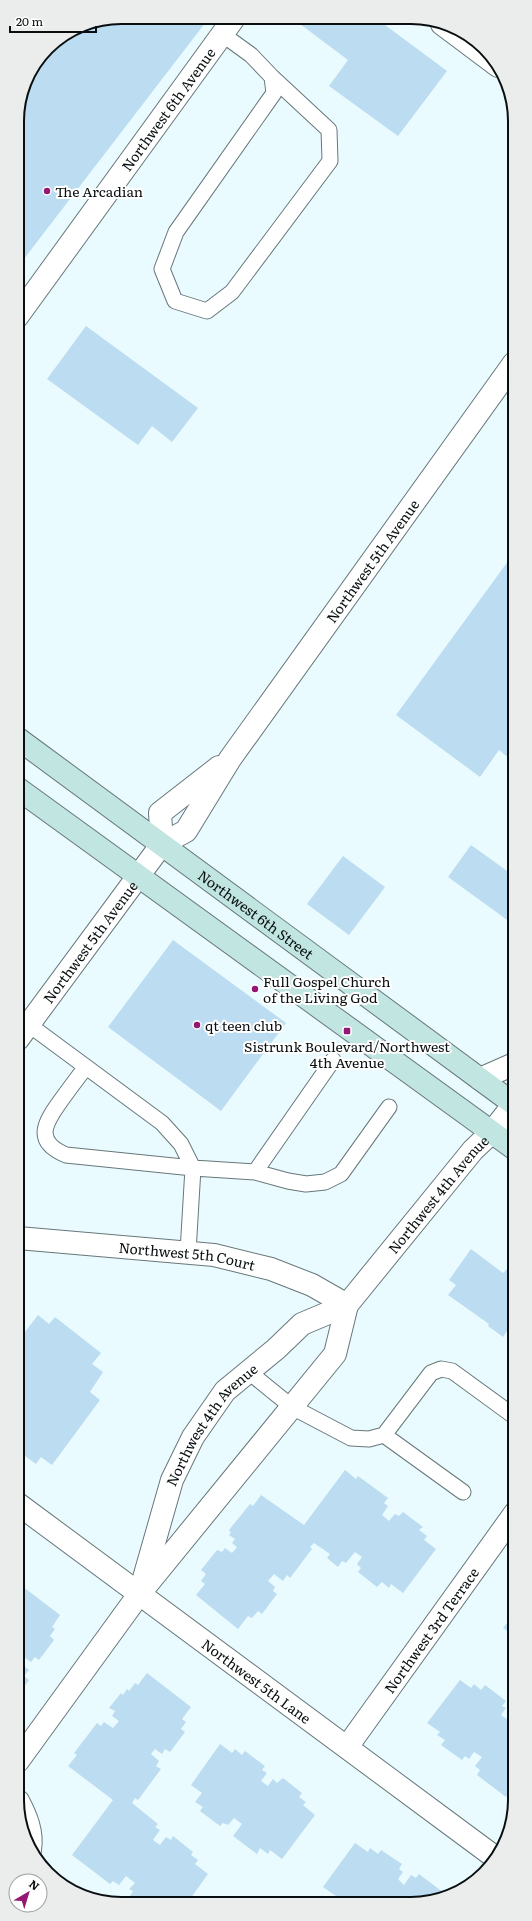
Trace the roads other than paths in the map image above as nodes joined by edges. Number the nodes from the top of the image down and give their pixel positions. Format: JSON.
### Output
{"nodes":[{"id":1,"x":228,"y":26,"type":"edge"},
{"id":2,"x":458,"y":36,"type":"edge"},
{"id":3,"x":481,"y":53,"type":"edge"},
{"id":4,"x":272,"y":77,"type":"junction"},
{"id":5,"x":24,"y":307,"type":"edge"},
{"id":6,"x":508,"y":371,"type":"edge"},
{"id":7,"x":24,"y":742,"type":"edge"},
{"id":8,"x":230,"y":759,"type":"junction"},
{"id":9,"x":24,"y":792,"type":"edge"},
{"id":10,"x":162,"y":844,"type":"junction"},
{"id":11,"x":139,"y":877,"type":"junction"},
{"id":12,"x":24,"y":1031,"type":"edge"},
{"id":13,"x":24,"y":1033,"type":"edge"},
{"id":14,"x":333,"y":1060,"type":"dead end"},
{"id":15,"x":86,"y":1067,"type":"junction"},
{"id":16,"x":508,"y":1067,"type":"edge"},
{"id":17,"x":480,"y":1079,"type":"junction"},
{"id":18,"x":508,"y":1100,"type":"edge"},
{"id":19,"x":389,"y":1108,"type":"dead end"},
{"id":20,"x":508,"y":1112,"type":"edge"},
{"id":21,"x":492,"y":1132,"type":"junction"},
{"id":22,"x":508,"y":1144,"type":"edge"},
{"id":23,"x":193,"y":1168,"type":"junction"},
{"id":24,"x":254,"y":1172,"type":"junction"},
{"id":25,"x":24,"y":1238,"type":"edge"},
{"id":26,"x":188,"y":1252,"type":"junction"},
{"id":27,"x":348,"y":1305,"type":"junction"},
{"id":28,"x":249,"y":1372,"type":"junction"},
{"id":29,"x":292,"y":1407,"type":"junction"},
{"id":30,"x":508,"y":1412,"type":"edge"},
{"id":31,"x":384,"y":1435,"type":"junction"},
{"id":32,"x":463,"y":1492,"type":"dead end"},
{"id":33,"x":24,"y":1508,"type":"edge"},
{"id":34,"x":508,"y":1523,"type":"edge"},
{"id":35,"x":140,"y":1593,"type":"junction"},
{"id":36,"x":346,"y":1747,"type":"junction"},
{"id":37,"x":24,"y":1753,"type":"edge"},
{"id":38,"x":25,"y":1815,"type":"edge"},
{"id":39,"x":30,"y":1834,"type":"edge"},
{"id":40,"x":491,"y":1855,"type":"edge"}],
"edges":[{"from":1,"to":4,"type":"lane"},
{"from":1,"to":5,"type":"street","name":"Northwest 6th Avenue"},
{"from":2,"to":3,"type":"street"},
{"from":4,"to":4,"type":"lane"},
{"from":6,"to":8,"type":"street","name":"Northwest 5th Avenue"},
{"from":7,"to":10,"type":"street","name":"Northwest 6th Street"},
{"from":8,"to":10,"type":"street","name":"Northwest 5th Avenue"},
{"from":8,"to":10,"type":"street","name":"Northwest 5th Avenue"},
{"from":9,"to":11,"type":"street"},
{"from":10,"to":11,"type":"street","name":"Northwest 5th Avenue"},
{"from":10,"to":17,"type":"street","name":"Northwest 6th Street"},
{"from":11,"to":12,"type":"street","name":"Northwest 5th Avenue"},
{"from":11,"to":21,"type":"street"},
{"from":13,"to":15,"type":"lane"},
{"from":14,"to":24,"type":"lane"},
{"from":15,"to":23,"type":"lane"},
{"from":15,"to":23,"type":"lane"},
{"from":16,"to":17,"type":"street"},
{"from":17,"to":18,"type":"street","name":"Northwest 6th Street"},
{"from":19,"to":24,"type":"lane"},
{"from":20,"to":21,"type":"street","name":"Northwest 4th Avenue"},
{"from":21,"to":22,"type":"street"},
{"from":21,"to":27,"type":"street","name":"Northwest 4th Avenue"},
{"from":23,"to":24,"type":"lane"},
{"from":23,"to":26,"type":"lane"},
{"from":25,"to":26,"type":"street","name":"Northwest 5th Court"},
{"from":26,"to":27,"type":"street","name":"Northwest 5th Court"},
{"from":27,"to":28,"type":"street","name":"Northwest 4th Avenue"},
{"from":27,"to":29,"type":"street","name":"Northwest 4th Avenue"},
{"from":28,"to":29,"type":"lane"},
{"from":28,"to":35,"type":"street","name":"Northwest 4th Avenue"},
{"from":29,"to":31,"type":"lane"},
{"from":29,"to":35,"type":"street","name":"Northwest 4th Avenue"},
{"from":30,"to":31,"type":"lane"},
{"from":31,"to":32,"type":"lane"},
{"from":33,"to":35,"type":"street","name":"Northwest 5th Lane"},
{"from":34,"to":36,"type":"street","name":"Northwest 3rd Terrace"},
{"from":35,"to":36,"type":"street","name":"Northwest 5th Lane"},
{"from":35,"to":37,"type":"street","name":"Northwest 4th Avenue"},
{"from":36,"to":40,"type":"street","name":"Northwest 5th Lane"},
{"from":38,"to":39,"type":"street"}]}
